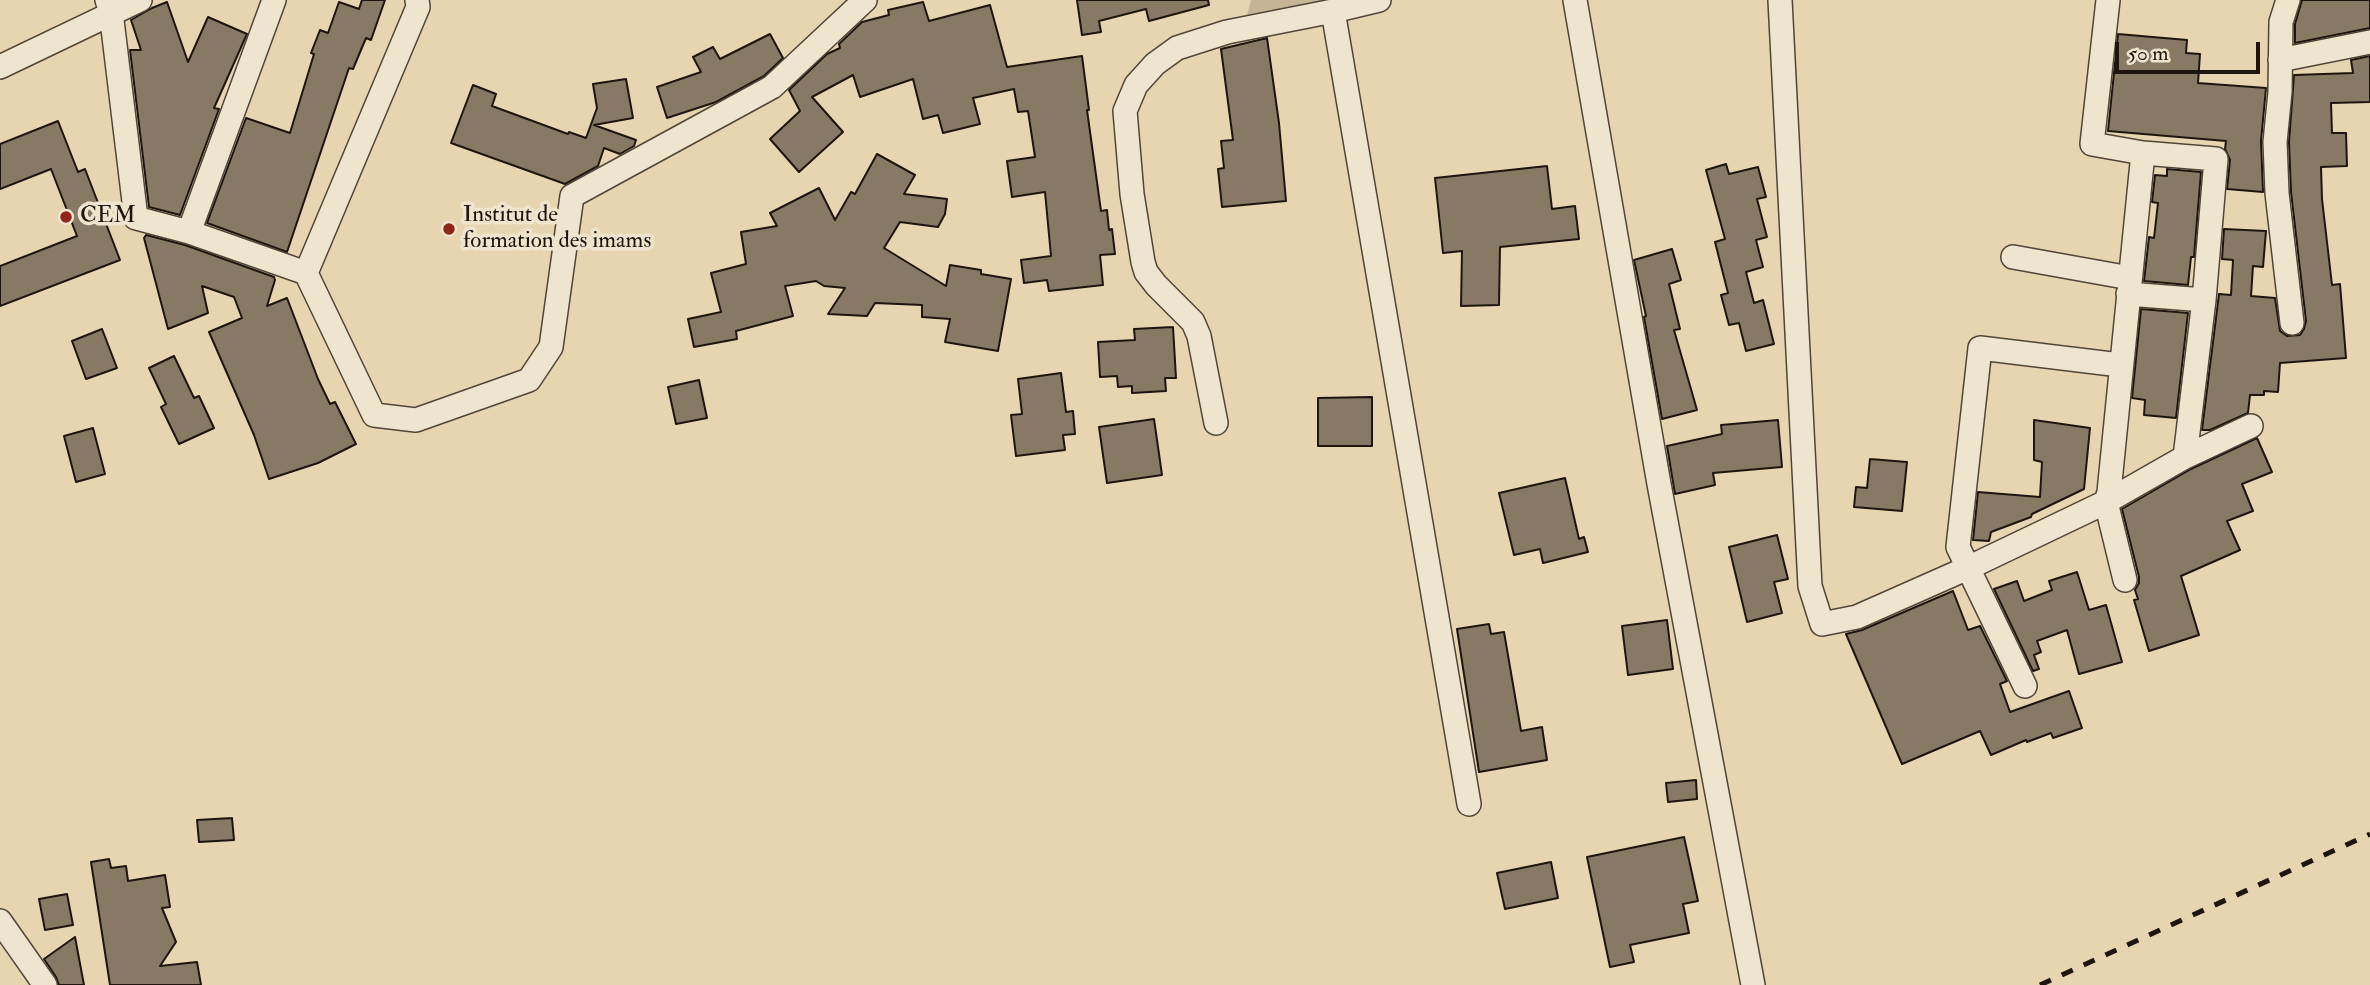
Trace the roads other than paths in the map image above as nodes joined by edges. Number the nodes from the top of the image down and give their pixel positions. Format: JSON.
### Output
{"nodes":[{"id":1,"x":140,"y":0,"type":"edge"},
{"id":2,"x":274,"y":0,"type":"edge"},
{"id":3,"x":417,"y":0,"type":"edge"},
{"id":4,"x":865,"y":0,"type":"edge"},
{"id":5,"x":1379,"y":0,"type":"edge"},
{"id":6,"x":1575,"y":0,"type":"edge"},
{"id":7,"x":1780,"y":0,"type":"edge"},
{"id":8,"x":2108,"y":0,"type":"edge"},
{"id":9,"x":2288,"y":0,"type":"edge"},
{"id":10,"x":109,"y":6,"type":"edge"},
{"id":11,"x":1332,"y":11,"type":"junction"},
{"id":12,"x":2370,"y":41,"type":"edge"},
{"id":13,"x":2280,"y":60,"type":"junction"},
{"id":14,"x":0,"y":67,"type":"edge"},
{"id":15,"x":2143,"y":153,"type":"junction"},
{"id":16,"x":188,"y":232,"type":"junction"},
{"id":17,"x":2013,"y":257,"type":"dead end"},
{"id":18,"x":306,"y":273,"type":"junction"},
{"id":19,"x":2129,"y":286,"type":"junction"},
{"id":20,"x":2204,"y":300,"type":"junction"},
{"id":21,"x":2292,"y":323,"type":"dead end"},
{"id":22,"x":2120,"y":365,"type":"junction"},
{"id":23,"x":1216,"y":423,"type":"dead end"},
{"id":24,"x":2251,"y":426,"type":"dead end"},
{"id":25,"x":2185,"y":457,"type":"junction"},
{"id":26,"x":2106,"y":502,"type":"junction"},
{"id":27,"x":1970,"y":568,"type":"junction"},
{"id":28,"x":2125,"y":580,"type":"dead end"},
{"id":29,"x":2025,"y":686,"type":"dead end"},
{"id":30,"x":1469,"y":804,"type":"dead end"},
{"id":31,"x":0,"y":921,"type":"edge"},
{"id":32,"x":45,"y":985,"type":"edge"},
{"id":33,"x":1753,"y":985,"type":"edge"}],
"edges":[{"from":1,"to":10,"type":"street"},
{"from":2,"to":16,"type":"street"},
{"from":3,"to":18,"type":"street"},
{"from":4,"to":18,"type":"street"},
{"from":5,"to":11,"type":"street"},
{"from":6,"to":33,"type":"street"},
{"from":7,"to":27,"type":"street"},
{"from":8,"to":15,"type":"street"},
{"from":9,"to":13,"type":"street"},
{"from":10,"to":14,"type":"street"},
{"from":10,"to":16,"type":"street"},
{"from":11,"to":23,"type":"street"},
{"from":11,"to":30,"type":"street"},
{"from":12,"to":13,"type":"street"},
{"from":13,"to":21,"type":"street"},
{"from":15,"to":19,"type":"street"},
{"from":15,"to":20,"type":"street"},
{"from":16,"to":18,"type":"street"},
{"from":17,"to":19,"type":"street"},
{"from":19,"to":20,"type":"street"},
{"from":19,"to":22,"type":"street"},
{"from":20,"to":25,"type":"street"},
{"from":22,"to":26,"type":"street"},
{"from":22,"to":27,"type":"street"},
{"from":24,"to":25,"type":"street"},
{"from":25,"to":26,"type":"street"},
{"from":26,"to":27,"type":"street"},
{"from":26,"to":28,"type":"street"},
{"from":27,"to":29,"type":"street"},
{"from":31,"to":32,"type":"street"}]}
